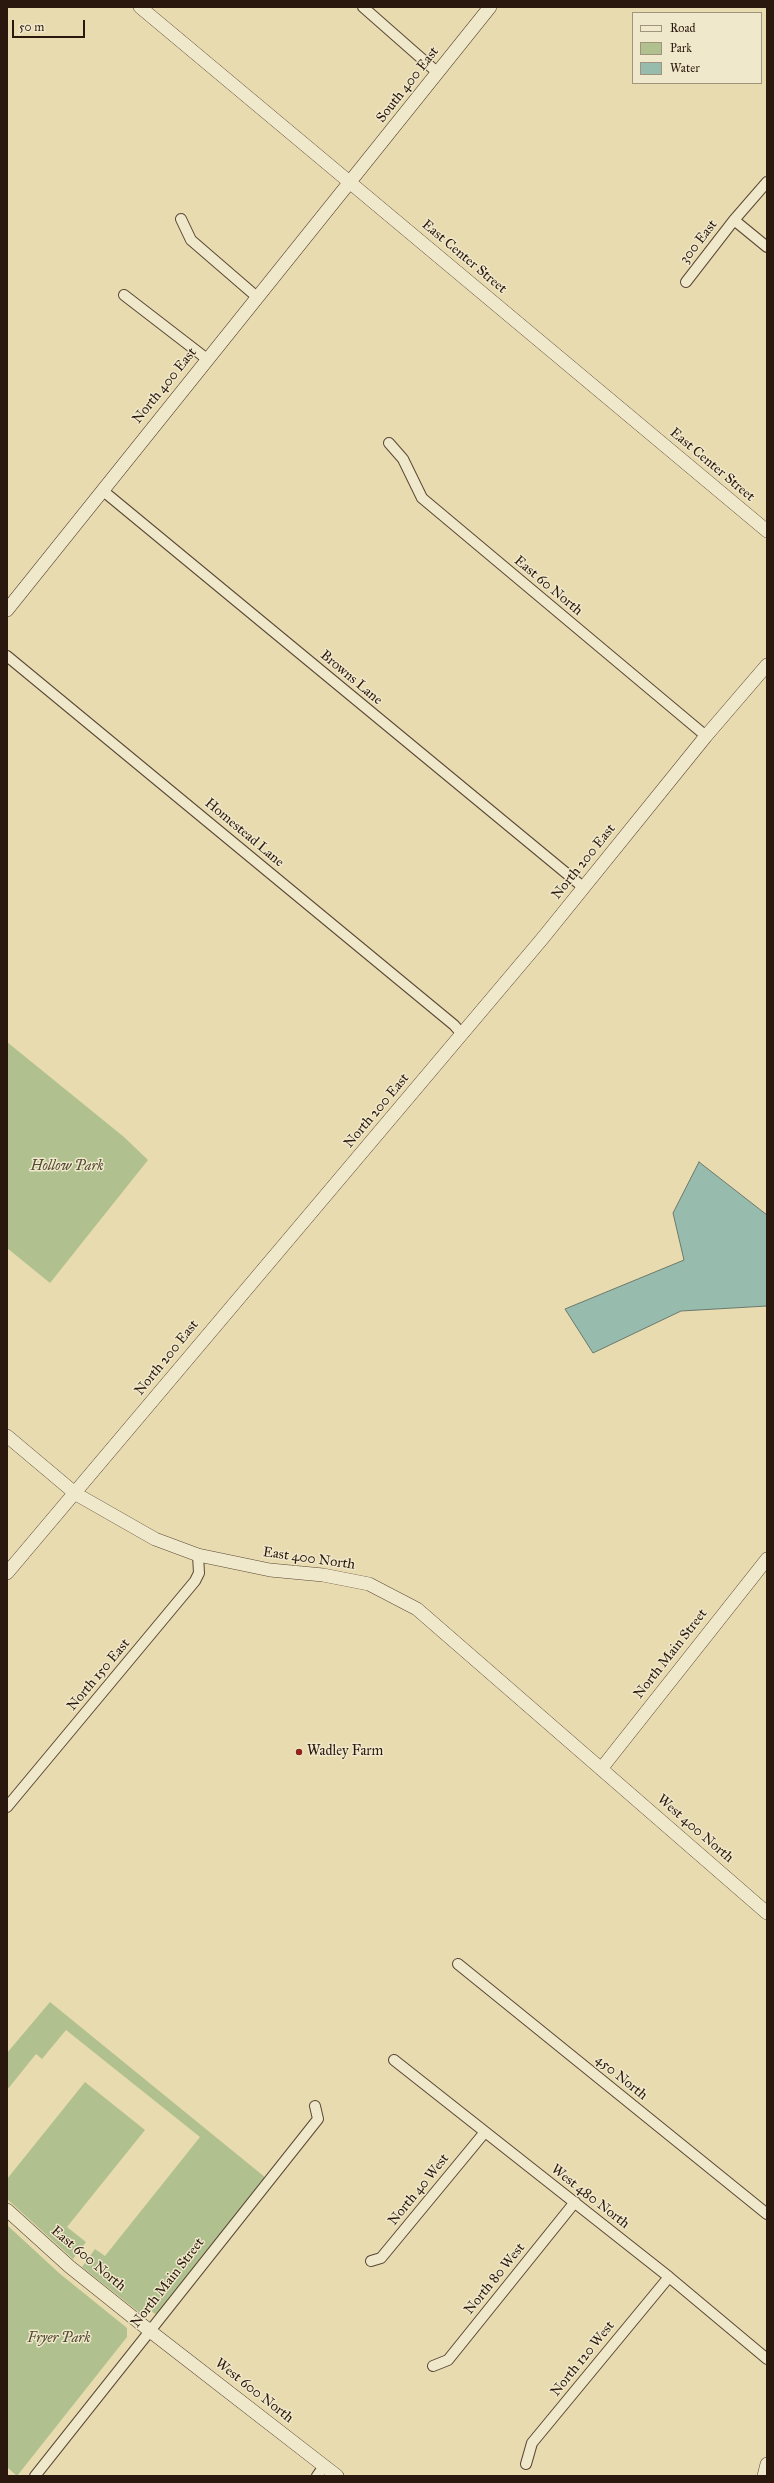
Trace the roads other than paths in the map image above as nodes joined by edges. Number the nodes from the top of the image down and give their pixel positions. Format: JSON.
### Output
{"nodes":[{"id":1,"x":140,"y":7,"type":"edge"},
{"id":2,"x":363,"y":7,"type":"edge"},
{"id":3,"x":490,"y":7,"type":"edge"},
{"id":4,"x":438,"y":73,"type":"junction"},
{"id":5,"x":351,"y":182,"type":"junction"},
{"id":6,"x":767,"y":182,"type":"edge"},
{"id":7,"x":181,"y":219,"type":"dead end"},
{"id":8,"x":734,"y":220,"type":"junction"},
{"id":9,"x":767,"y":247,"type":"edge"},
{"id":10,"x":686,"y":282,"type":"dead end"},
{"id":11,"x":124,"y":295,"type":"dead end"},
{"id":12,"x":257,"y":297,"type":"junction"},
{"id":13,"x":207,"y":359,"type":"junction"},
{"id":14,"x":389,"y":443,"type":"dead end"},
{"id":15,"x":102,"y":490,"type":"junction"},
{"id":16,"x":767,"y":531,"type":"edge"},
{"id":17,"x":7,"y":610,"type":"edge"},
{"id":18,"x":7,"y":656,"type":"edge"},
{"id":19,"x":767,"y":665,"type":"edge"},
{"id":20,"x":706,"y":736,"type":"junction"},
{"id":21,"x":583,"y":887,"type":"junction"},
{"id":22,"x":461,"y":1033,"type":"junction"},
{"id":23,"x":7,"y":1436,"type":"edge"},
{"id":24,"x":76,"y":1494,"type":"junction"},
{"id":25,"x":198,"y":1555,"type":"junction"},
{"id":26,"x":767,"y":1560,"type":"edge"},
{"id":27,"x":7,"y":1573,"type":"edge"},
{"id":28,"x":601,"y":1769,"type":"junction"},
{"id":29,"x":7,"y":1807,"type":"edge"},
{"id":30,"x":767,"y":1913,"type":"edge"},
{"id":31,"x":458,"y":1964,"type":"dead end"},
{"id":32,"x":394,"y":2060,"type":"dead end"},
{"id":33,"x":315,"y":2106,"type":"dead end"},
{"id":34,"x":485,"y":2132,"type":"junction"},
{"id":35,"x":575,"y":2202,"type":"junction"},
{"id":36,"x":7,"y":2210,"type":"edge"},
{"id":37,"x":767,"y":2214,"type":"edge"},
{"id":38,"x":371,"y":2261,"type":"dead end"},
{"id":39,"x":669,"y":2277,"type":"junction"},
{"id":40,"x":150,"y":2331,"type":"junction"},
{"id":41,"x":767,"y":2359,"type":"edge"},
{"id":42,"x":433,"y":2366,"type":"dead end"},
{"id":43,"x":526,"y":2464,"type":"dead end"},
{"id":44,"x":321,"y":2471,"type":"edge"},
{"id":45,"x":35,"y":2476,"type":"edge"},
{"id":46,"x":337,"y":2476,"type":"edge"}],
"edges":[{"from":1,"to":5,"type":"street","name":"East Center Street"},
{"from":2,"to":4,"type":"street"},
{"from":3,"to":4,"type":"street","name":"South 400 East"},
{"from":4,"to":5,"type":"street","name":"South 400 East"},
{"from":5,"to":12,"type":"street","name":"North 400 East"},
{"from":5,"to":16,"type":"street","name":"East Center Street"},
{"from":6,"to":8,"type":"street","name":"300 East"},
{"from":7,"to":12,"type":"street"},
{"from":8,"to":9,"type":"street"},
{"from":8,"to":10,"type":"street","name":"300 East"},
{"from":11,"to":13,"type":"street"},
{"from":12,"to":13,"type":"street","name":"North 400 East"},
{"from":13,"to":15,"type":"street","name":"North 400 East"},
{"from":14,"to":20,"type":"street","name":"East 60 North"},
{"from":15,"to":17,"type":"street","name":"North 400 East"},
{"from":15,"to":21,"type":"street","name":"Browns Lane"},
{"from":18,"to":22,"type":"street","name":"Homestead Lane"},
{"from":19,"to":20,"type":"street","name":"North 200 East"},
{"from":20,"to":21,"type":"street","name":"North 200 East"},
{"from":21,"to":22,"type":"street","name":"North 200 East"},
{"from":22,"to":24,"type":"street","name":"North 200 East"},
{"from":23,"to":24,"type":"street","name":"East 400 North"},
{"from":24,"to":25,"type":"street","name":"East 400 North"},
{"from":24,"to":27,"type":"street","name":"North 200 East"},
{"from":25,"to":28,"type":"street","name":"East 400 North"},
{"from":25,"to":29,"type":"street","name":"North 150 East"},
{"from":26,"to":28,"type":"street","name":"North Main Street"},
{"from":28,"to":30,"type":"street","name":"West 400 North"},
{"from":31,"to":37,"type":"street","name":"450 North"},
{"from":32,"to":34,"type":"street","name":"West 480 North"},
{"from":33,"to":40,"type":"street","name":"North Main Street"},
{"from":34,"to":35,"type":"street","name":"West 480 North"},
{"from":34,"to":38,"type":"street","name":"North 40 West"},
{"from":35,"to":39,"type":"street","name":"West 480 North"},
{"from":35,"to":42,"type":"street","name":"North 80 West"},
{"from":36,"to":40,"type":"street","name":"East 600 North"},
{"from":39,"to":41,"type":"street","name":"West 480 North"},
{"from":39,"to":43,"type":"street","name":"North 120 West"},
{"from":40,"to":44,"type":"street","name":"West 600 North"},
{"from":40,"to":45,"type":"street","name":"North Main Street"},
{"from":44,"to":46,"type":"street","name":"West 600 North"}]}
